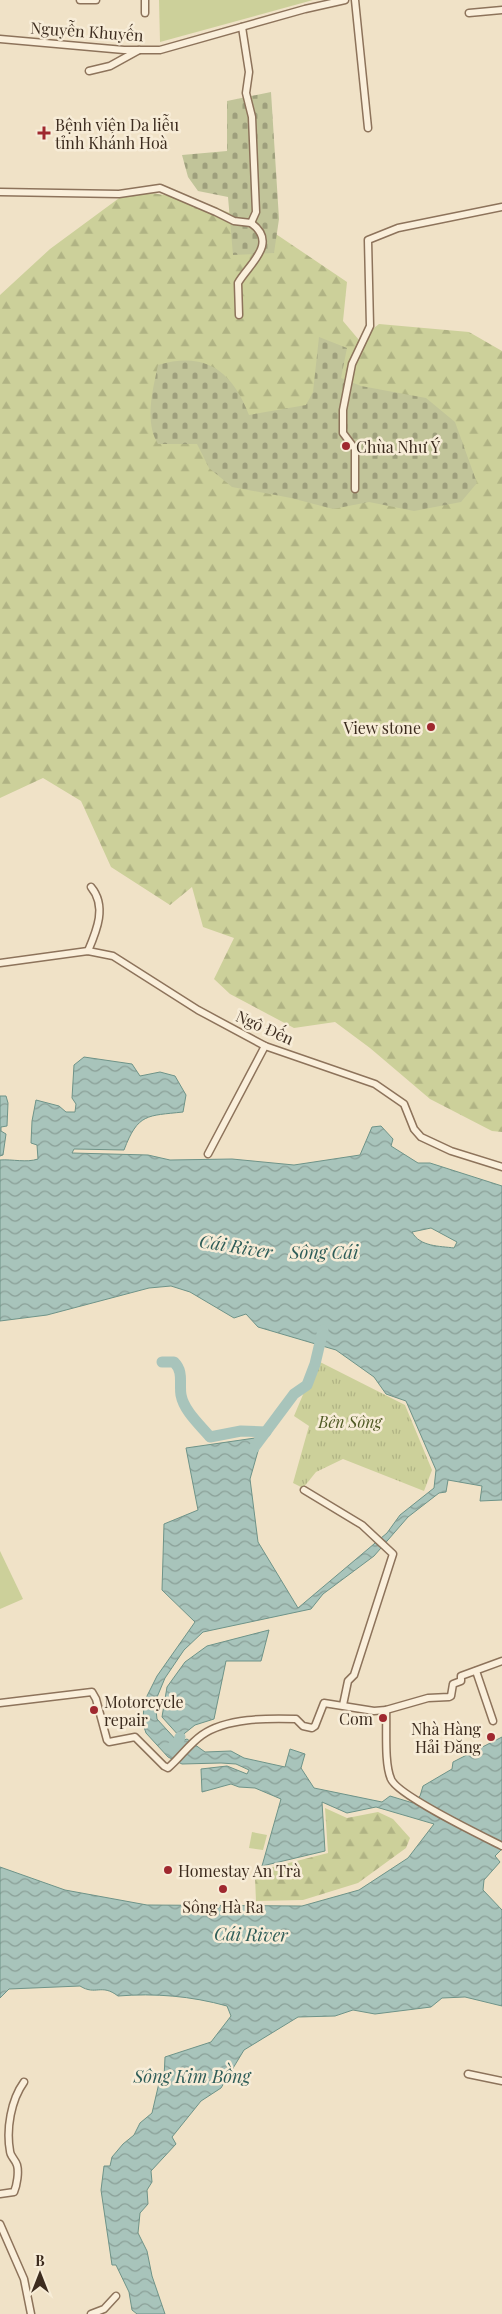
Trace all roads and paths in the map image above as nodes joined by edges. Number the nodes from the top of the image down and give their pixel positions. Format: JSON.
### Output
{"nodes":[{"id":1,"x":80,"y":0,"type":"edge"},
{"id":2,"x":96,"y":0,"type":"edge"},
{"id":3,"x":145,"y":0,"type":"edge"},
{"id":4,"x":345,"y":0,"type":"edge"},
{"id":5,"x":355,"y":0,"type":"edge"},
{"id":6,"x":502,"y":10,"type":"edge"},
{"id":7,"x":145,"y":13,"type":"dead end"},
{"id":8,"x":469,"y":13,"type":"dead end"},
{"id":9,"x":242,"y":26,"type":"junction"},
{"id":10,"x":0,"y":39,"type":"edge"},
{"id":11,"x":140,"y":50,"type":"junction"},
{"id":12,"x":89,"y":72,"type":"dead end"},
{"id":13,"x":368,"y":128,"type":"dead end"},
{"id":14,"x":0,"y":192,"type":"edge"},
{"id":15,"x":502,"y":207,"type":"edge"},
{"id":16,"x":251,"y":223,"type":"junction"},
{"id":17,"x":239,"y":315,"type":"dead end"},
{"id":18,"x":355,"y":489,"type":"dead end"},
{"id":19,"x":91,"y":887,"type":"dead end"},
{"id":20,"x":88,"y":951,"type":"junction"},
{"id":21,"x":0,"y":963,"type":"edge"},
{"id":22,"x":265,"y":1046,"type":"junction"},
{"id":23,"x":208,"y":1154,"type":"dead end"},
{"id":24,"x":502,"y":1167,"type":"edge"},
{"id":25,"x":304,"y":1490,"type":"dead end"},
{"id":26,"x":502,"y":1661,"type":"edge"},
{"id":27,"x":476,"y":1671,"type":"junction"},
{"id":28,"x":0,"y":1703,"type":"edge"},
{"id":29,"x":343,"y":1705,"type":"junction"},
{"id":30,"x":386,"y":1710,"type":"junction"},
{"id":31,"x":493,"y":1721,"type":"dead end"},
{"id":32,"x":502,"y":1846,"type":"edge"},
{"id":33,"x":468,"y":2074,"type":"dead end"},
{"id":34,"x":502,"y":2081,"type":"edge"},
{"id":35,"x":24,"y":2082,"type":"dead end"},
{"id":36,"x":0,"y":2194,"type":"edge"},
{"id":37,"x":0,"y":2224,"type":"edge"},
{"id":38,"x":116,"y":2296,"type":"dead end"},
{"id":39,"x":31,"y":2314,"type":"edge"},
{"id":40,"x":91,"y":2314,"type":"edge"}],
"edges":[{"from":1,"to":2,"type":"street"},
{"from":3,"to":7,"type":"street"},
{"from":4,"to":9,"type":"street","name":"Nguyễn Khuyến"},
{"from":5,"to":13,"type":"street"},
{"from":6,"to":8,"type":"street"},
{"from":9,"to":11,"type":"street","name":"Nguyễn Khuyến"},
{"from":9,"to":16,"type":"street"},
{"from":10,"to":11,"type":"street","name":"Nguyễn Khuyến"},
{"from":11,"to":12,"type":"street"},
{"from":14,"to":16,"type":"street"},
{"from":15,"to":18,"type":"street"},
{"from":16,"to":17,"type":"street"},
{"from":19,"to":20,"type":"street"},
{"from":20,"to":21,"type":"street","name":"Ngô Đến"},
{"from":20,"to":22,"type":"street","name":"Ngô Đến"},
{"from":22,"to":23,"type":"street"},
{"from":22,"to":24,"type":"street","name":"Ngô Đến"},
{"from":25,"to":29,"type":"street"},
{"from":26,"to":27,"type":"street"},
{"from":27,"to":30,"type":"street"},
{"from":27,"to":31,"type":"street"},
{"from":28,"to":29,"type":"street"},
{"from":29,"to":30,"type":"street"},
{"from":30,"to":32,"type":"street"},
{"from":33,"to":34,"type":"street"},
{"from":35,"to":36,"type":"street"},
{"from":37,"to":39,"type":"street"},
{"from":38,"to":40,"type":"street"}]}
